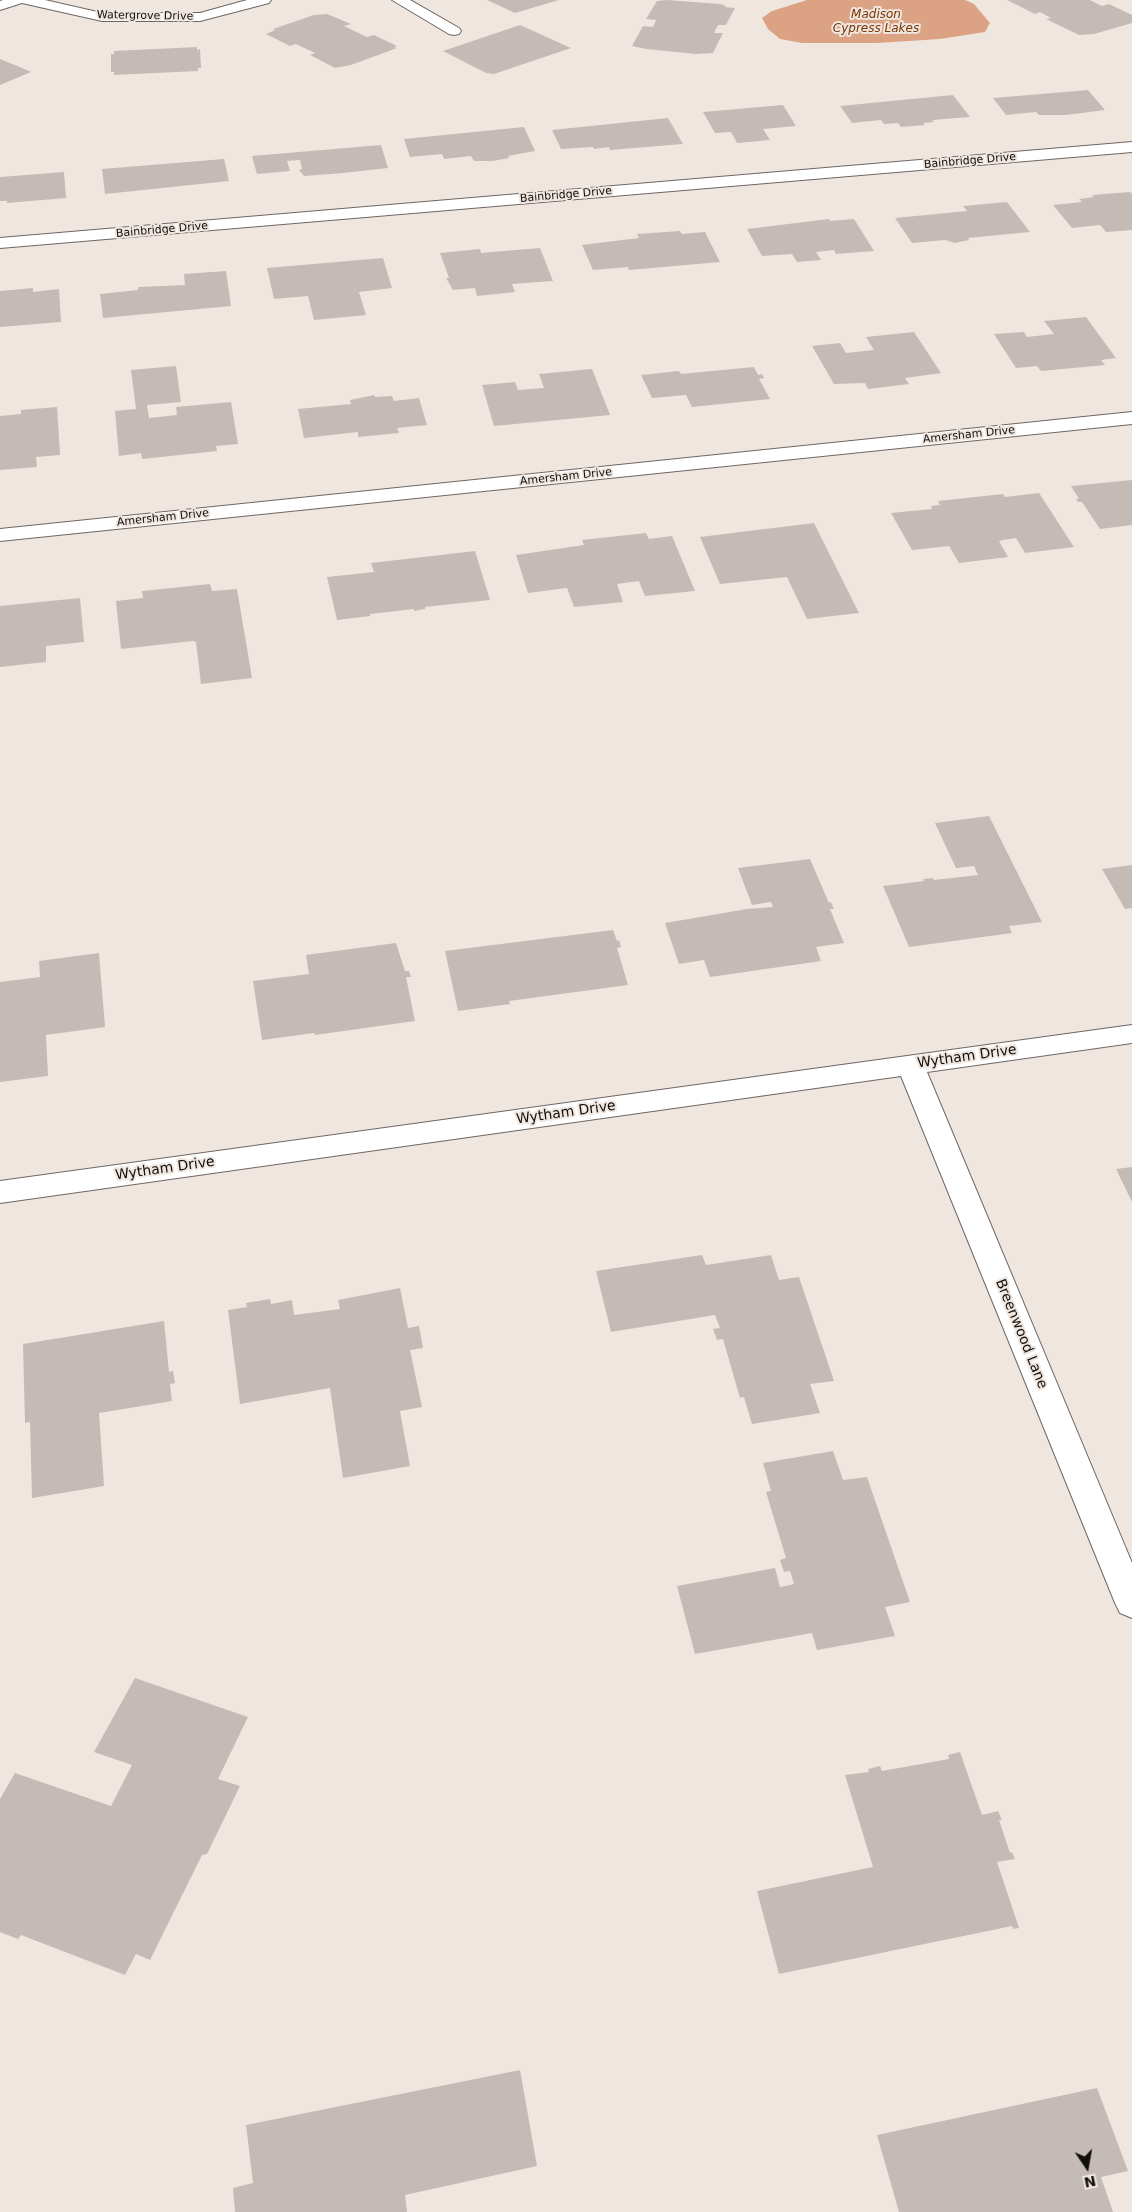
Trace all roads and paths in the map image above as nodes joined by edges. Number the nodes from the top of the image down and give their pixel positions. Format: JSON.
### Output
{"nodes":[{"id":1,"x":17,"y":0,"type":"edge"},
{"id":2,"x":26,"y":0,"type":"edge"},
{"id":3,"x":264,"y":0,"type":"edge"},
{"id":4,"x":399,"y":0,"type":"edge"},
{"id":5,"x":0,"y":6,"type":"edge"},
{"id":6,"x":454,"y":31,"type":"dead end"},
{"id":7,"x":1132,"y":147,"type":"edge"},
{"id":8,"x":0,"y":243,"type":"edge"},
{"id":9,"x":1132,"y":418,"type":"edge"},
{"id":10,"x":0,"y":535,"type":"edge"},
{"id":11,"x":1132,"y":1034,"type":"edge"},
{"id":12,"x":910,"y":1065,"type":"junction"},
{"id":13,"x":0,"y":1192,"type":"edge"},
{"id":14,"x":1132,"y":1603,"type":"edge"}],
"edges":[{"from":1,"to":5,"type":"street"},
{"from":2,"to":3,"type":"street","name":"Watergrove Drive"},
{"from":4,"to":6,"type":"street"},
{"from":7,"to":8,"type":"street","name":"Bainbridge Drive"},
{"from":9,"to":10,"type":"street","name":"Amersham Drive"},
{"from":11,"to":12,"type":"street","name":"Wytham Drive"},
{"from":12,"to":13,"type":"street","name":"Wytham Drive"},
{"from":12,"to":14,"type":"street","name":"Breenwood Lane"}]}
